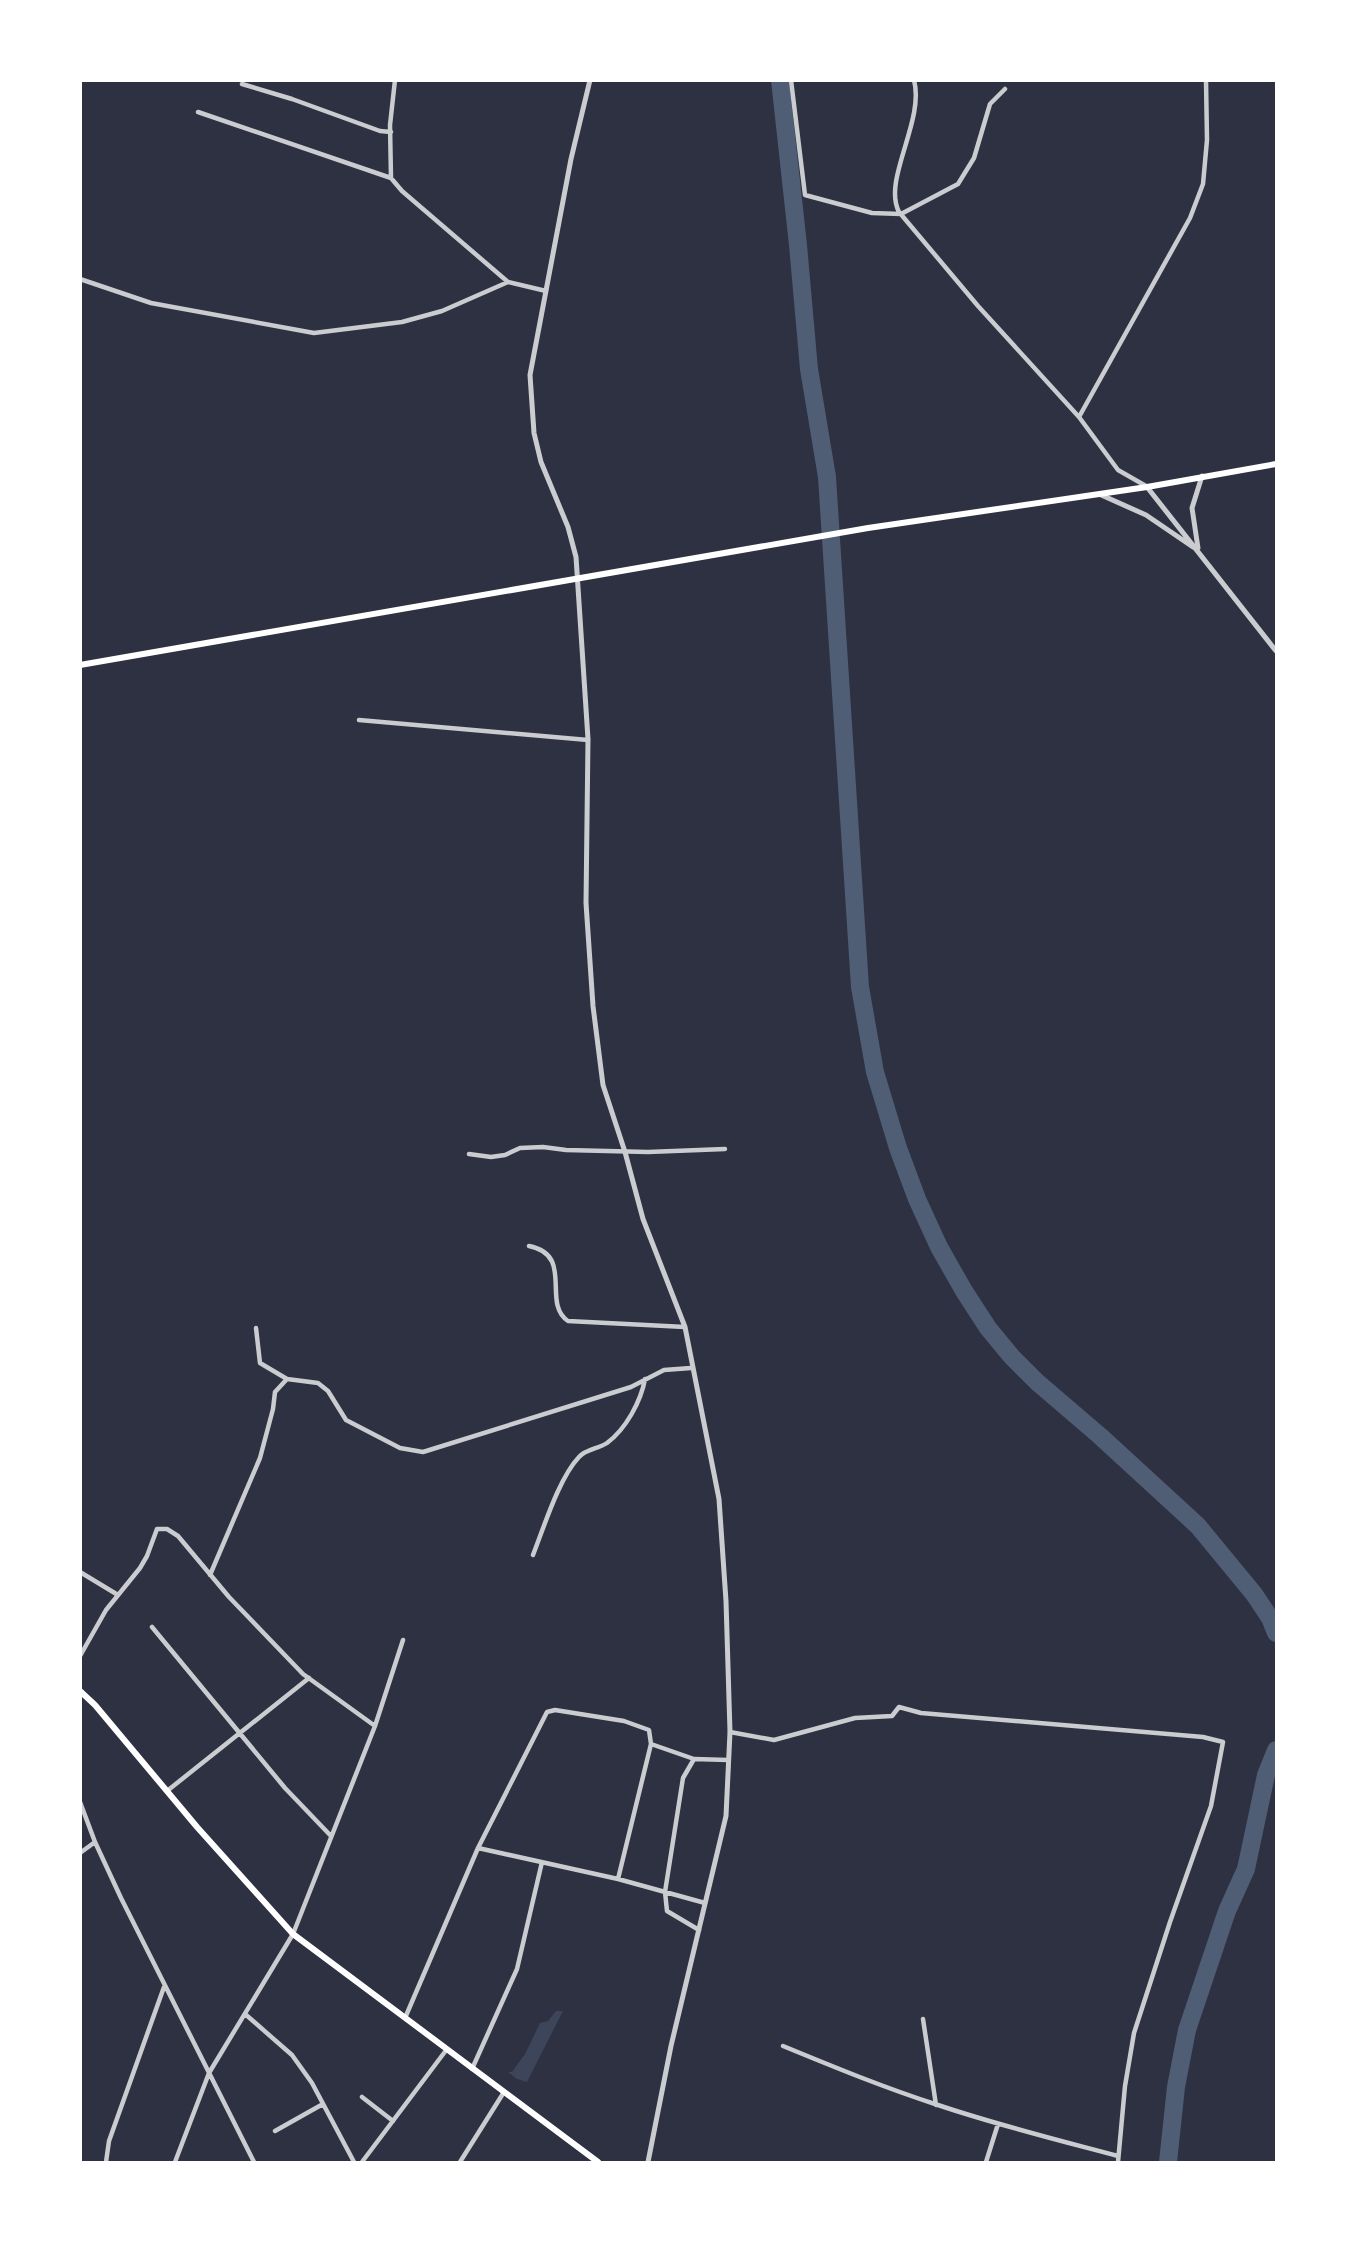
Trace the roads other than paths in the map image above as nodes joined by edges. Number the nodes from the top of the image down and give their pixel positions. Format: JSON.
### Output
{"nodes":[{"id":1,"x":395,"y":80,"type":"edge"},
{"id":2,"x":590,"y":80,"type":"edge"},
{"id":3,"x":792,"y":80,"type":"edge"},
{"id":4,"x":914,"y":80,"type":"edge"},
{"id":5,"x":1206,"y":80,"type":"edge"},
{"id":6,"x":242,"y":85,"type":"dead end"},
{"id":7,"x":1005,"y":89,"type":"dead end"},
{"id":8,"x":198,"y":112,"type":"dead end"},
{"id":9,"x":391,"y":132,"type":"junction"},
{"id":10,"x":391,"y":178,"type":"junction"},
{"id":11,"x":901,"y":214,"type":"junction"},
{"id":12,"x":80,"y":279,"type":"edge"},
{"id":13,"x":508,"y":282,"type":"junction"},
{"id":14,"x":546,"y":291,"type":"junction"},
{"id":15,"x":1079,"y":417,"type":"junction"},
{"id":16,"x":1276,"y":464,"type":"edge"},
{"id":17,"x":1202,"y":476,"type":"junction"},
{"id":18,"x":1147,"y":487,"type":"junction"},
{"id":19,"x":1099,"y":494,"type":"junction"},
{"id":20,"x":1199,"y":551,"type":"junction"},
{"id":21,"x":577,"y":580,"type":"junction"},
{"id":22,"x":1276,"y":651,"type":"edge"},
{"id":23,"x":80,"y":665,"type":"edge"},
{"id":24,"x":359,"y":720,"type":"dead end"},
{"id":25,"x":588,"y":740,"type":"junction"},
{"id":26,"x":725,"y":1149,"type":"dead end"},
{"id":27,"x":625,"y":1152,"type":"junction"},
{"id":28,"x":469,"y":1154,"type":"dead end"},
{"id":29,"x":529,"y":1247,"type":"dead end"},
{"id":30,"x":685,"y":1327,"type":"junction"},
{"id":31,"x":256,"y":1328,"type":"dead end"},
{"id":32,"x":691,"y":1368,"type":"junction"},
{"id":33,"x":646,"y":1378,"type":"junction"},
{"id":34,"x":287,"y":1379,"type":"junction"},
{"id":35,"x":533,"y":1555,"type":"dead end"},
{"id":36,"x":80,"y":1572,"type":"edge"},
{"id":37,"x":209,"y":1575,"type":"junction"},
{"id":38,"x":118,"y":1595,"type":"junction"},
{"id":39,"x":152,"y":1627,"type":"dead end"},
{"id":40,"x":403,"y":1640,"type":"dead end"},
{"id":41,"x":80,"y":1656,"type":"edge"},
{"id":42,"x":309,"y":1678,"type":"junction"},
{"id":43,"x":80,"y":1691,"type":"edge"},
{"id":44,"x":375,"y":1726,"type":"junction"},
{"id":45,"x":730,"y":1732,"type":"junction"},
{"id":46,"x":240,"y":1733,"type":"junction"},
{"id":47,"x":651,"y":1744,"type":"junction"},
{"id":48,"x":694,"y":1759,"type":"junction"},
{"id":49,"x":728,"y":1760,"type":"junction"},
{"id":50,"x":167,"y":1791,"type":"junction"},
{"id":51,"x":80,"y":1802,"type":"edge"},
{"id":52,"x":331,"y":1836,"type":"junction"},
{"id":53,"x":95,"y":1842,"type":"junction"},
{"id":54,"x":478,"y":1848,"type":"junction"},
{"id":55,"x":80,"y":1853,"type":"edge"},
{"id":56,"x":542,"y":1862,"type":"junction"},
{"id":57,"x":618,"y":1879,"type":"junction"},
{"id":58,"x":664,"y":1892,"type":"junction"},
{"id":59,"x":705,"y":1903,"type":"junction"},
{"id":60,"x":699,"y":1930,"type":"junction"},
{"id":61,"x":293,"y":1934,"type":"junction"},
{"id":62,"x":164,"y":1986,"type":"junction"},
{"id":63,"x":245,"y":2014,"type":"junction"},
{"id":64,"x":405,"y":2018,"type":"junction"},
{"id":65,"x":923,"y":2019,"type":"dead end"},
{"id":66,"x":783,"y":2046,"type":"dead end"},
{"id":67,"x":447,"y":2049,"type":"junction"},
{"id":68,"x":472,"y":2068,"type":"junction"},
{"id":69,"x":209,"y":2073,"type":"junction"},
{"id":70,"x":504,"y":2092,"type":"junction"},
{"id":71,"x":362,"y":2097,"type":"dead end"},
{"id":72,"x":323,"y":2104,"type":"junction"},
{"id":73,"x":936,"y":2105,"type":"junction"},
{"id":74,"x":393,"y":2121,"type":"junction"},
{"id":75,"x":998,"y":2124,"type":"junction"},
{"id":76,"x":275,"y":2131,"type":"dead end"},
{"id":77,"x":1118,"y":2159,"type":"edge"},
{"id":78,"x":106,"y":2162,"type":"edge"},
{"id":79,"x":175,"y":2162,"type":"edge"},
{"id":80,"x":254,"y":2162,"type":"edge"},
{"id":81,"x":354,"y":2162,"type":"edge"},
{"id":82,"x":362,"y":2162,"type":"edge"},
{"id":83,"x":460,"y":2162,"type":"edge"},
{"id":84,"x":598,"y":2162,"type":"edge"},
{"id":85,"x":648,"y":2162,"type":"edge"},
{"id":86,"x":986,"y":2162,"type":"edge"}],
"edges":[{"from":1,"to":9,"type":"street"},
{"from":2,"to":14,"type":"street"},
{"from":3,"to":11,"type":"street"},
{"from":4,"to":11,"type":"street"},
{"from":5,"to":15,"type":"street"},
{"from":6,"to":9,"type":"street"},
{"from":7,"to":11,"type":"street"},
{"from":8,"to":10,"type":"street"},
{"from":9,"to":10,"type":"street"},
{"from":10,"to":13,"type":"street"},
{"from":11,"to":15,"type":"street"},
{"from":12,"to":13,"type":"street"},
{"from":13,"to":14,"type":"street"},
{"from":14,"to":21,"type":"street"},
{"from":15,"to":18,"type":"street"},
{"from":16,"to":17,"type":"main road"},
{"from":17,"to":18,"type":"main road"},
{"from":17,"to":20,"type":"street"},
{"from":18,"to":19,"type":"main road"},
{"from":18,"to":20,"type":"street"},
{"from":19,"to":20,"type":"street"},
{"from":19,"to":21,"type":"main road"},
{"from":20,"to":22,"type":"street"},
{"from":21,"to":23,"type":"main road"},
{"from":21,"to":25,"type":"street"},
{"from":24,"to":25,"type":"street"},
{"from":25,"to":27,"type":"street"},
{"from":26,"to":27,"type":"street"},
{"from":27,"to":28,"type":"street"},
{"from":27,"to":30,"type":"street"},
{"from":29,"to":30,"type":"street"},
{"from":30,"to":32,"type":"street"},
{"from":31,"to":34,"type":"street"},
{"from":32,"to":33,"type":"street"},
{"from":32,"to":45,"type":"street"},
{"from":33,"to":34,"type":"street"},
{"from":33,"to":35,"type":"street"},
{"from":34,"to":37,"type":"street"},
{"from":36,"to":38,"type":"street"},
{"from":37,"to":38,"type":"street"},
{"from":37,"to":42,"type":"street"},
{"from":38,"to":41,"type":"street"},
{"from":39,"to":46,"type":"street"},
{"from":40,"to":44,"type":"street"},
{"from":42,"to":44,"type":"street"},
{"from":42,"to":46,"type":"street"},
{"from":43,"to":50,"type":"main road"},
{"from":44,"to":52,"type":"street"},
{"from":45,"to":49,"type":"street"},
{"from":45,"to":77,"type":"street"},
{"from":46,"to":50,"type":"street"},
{"from":46,"to":52,"type":"street"},
{"from":47,"to":48,"type":"street"},
{"from":47,"to":54,"type":"street"},
{"from":47,"to":57,"type":"street"},
{"from":48,"to":49,"type":"street"},
{"from":48,"to":58,"type":"street"},
{"from":49,"to":59,"type":"street"},
{"from":50,"to":61,"type":"main road"},
{"from":51,"to":53,"type":"street"},
{"from":52,"to":61,"type":"street"},
{"from":53,"to":55,"type":"street"},
{"from":53,"to":62,"type":"street"},
{"from":54,"to":56,"type":"street"},
{"from":54,"to":64,"type":"street"},
{"from":56,"to":57,"type":"street"},
{"from":56,"to":68,"type":"street"},
{"from":57,"to":58,"type":"street"},
{"from":58,"to":59,"type":"street"},
{"from":58,"to":60,"type":"street"},
{"from":59,"to":60,"type":"street"},
{"from":60,"to":85,"type":"street"},
{"from":61,"to":63,"type":"street"},
{"from":61,"to":64,"type":"main road"},
{"from":62,"to":69,"type":"street"},
{"from":62,"to":78,"type":"street"},
{"from":63,"to":69,"type":"street"},
{"from":63,"to":72,"type":"street"},
{"from":64,"to":67,"type":"main road"},
{"from":65,"to":73,"type":"street"},
{"from":66,"to":73,"type":"street"},
{"from":67,"to":68,"type":"main road"},
{"from":67,"to":74,"type":"street"},
{"from":68,"to":70,"type":"main road"},
{"from":69,"to":79,"type":"street"},
{"from":69,"to":80,"type":"street"},
{"from":70,"to":83,"type":"street"},
{"from":70,"to":84,"type":"main road"},
{"from":71,"to":74,"type":"street"},
{"from":72,"to":76,"type":"street"},
{"from":72,"to":81,"type":"street"},
{"from":73,"to":75,"type":"street"},
{"from":74,"to":82,"type":"street"},
{"from":75,"to":77,"type":"street"},
{"from":75,"to":86,"type":"street"}]}
